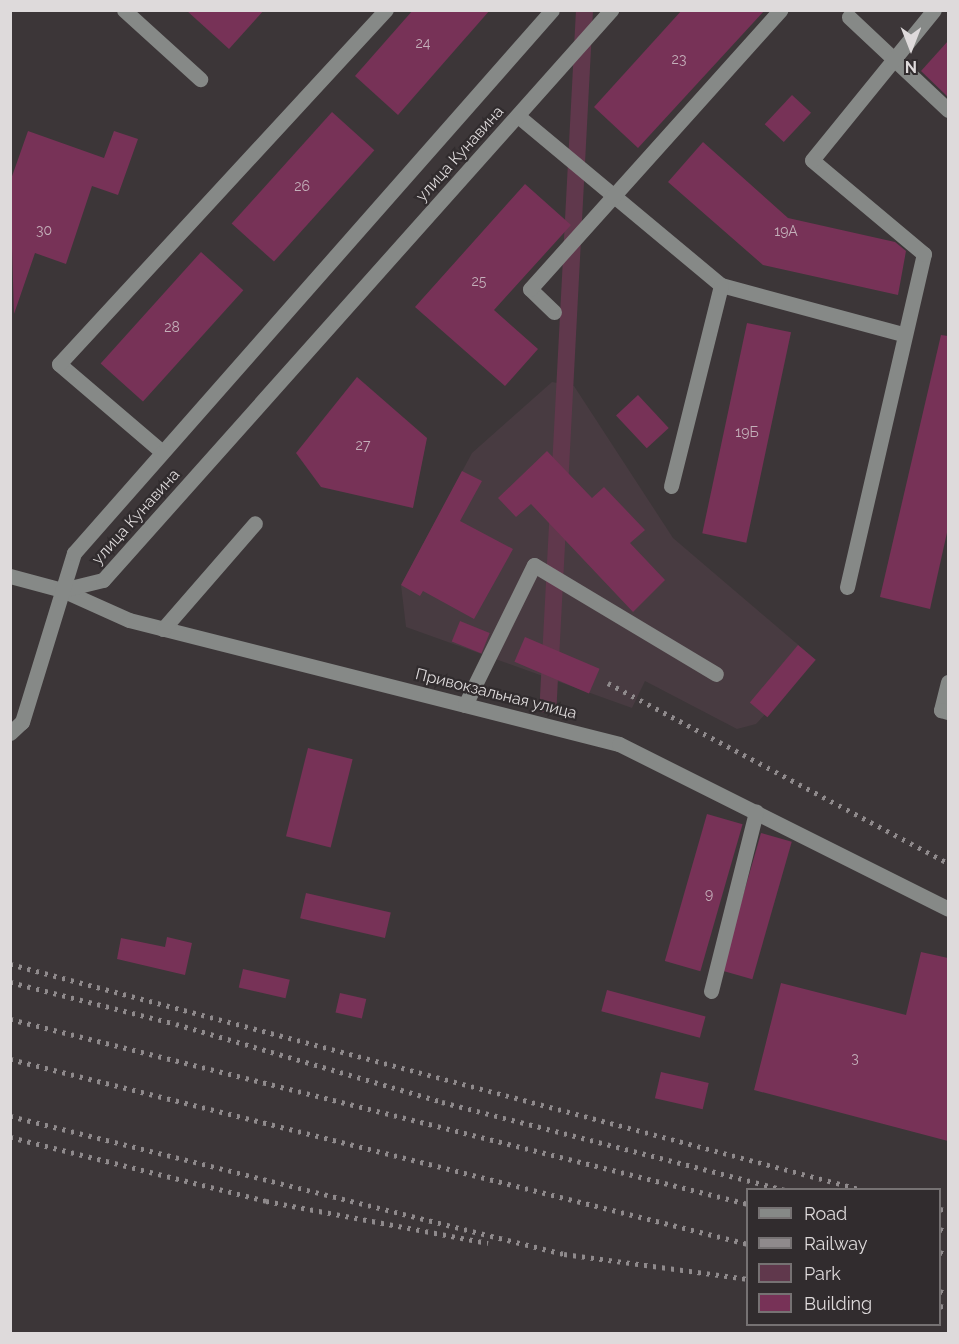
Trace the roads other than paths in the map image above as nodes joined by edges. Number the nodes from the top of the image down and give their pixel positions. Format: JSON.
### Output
{"nodes":[{"id":1,"x":124,"y":10,"type":"edge"},
{"id":2,"x":386,"y":10,"type":"edge"},
{"id":3,"x":611,"y":10,"type":"edge"},
{"id":4,"x":780,"y":10,"type":"edge"},
{"id":5,"x":934,"y":10,"type":"edge"},
{"id":6,"x":552,"y":11,"type":"edge"},
{"id":7,"x":849,"y":17,"type":"dead end"},
{"id":8,"x":894,"y":59,"type":"junction"},
{"id":9,"x":200,"y":79,"type":"dead end"},
{"id":10,"x":948,"y":110,"type":"edge"},
{"id":11,"x":518,"y":116,"type":"junction"},
{"id":12,"x":615,"y":196,"type":"junction"},
{"id":13,"x":721,"y":285,"type":"junction"},
{"id":14,"x":554,"y":312,"type":"dead end"},
{"id":15,"x":903,"y":334,"type":"junction"},
{"id":16,"x":161,"y":451,"type":"junction"},
{"id":17,"x":671,"y":486,"type":"dead end"},
{"id":18,"x":255,"y":524,"type":"dead end"},
{"id":19,"x":10,"y":576,"type":"edge"},
{"id":20,"x":847,"y":587,"type":"dead end"},
{"id":21,"x":62,"y":590,"type":"junction"},
{"id":22,"x":163,"y":629,"type":"junction"},
{"id":23,"x":716,"y":674,"type":"dead end"},
{"id":24,"x":948,"y":682,"type":"edge"},
{"id":25,"x":465,"y":705,"type":"junction"},
{"id":26,"x":945,"y":711,"type":"edge"},
{"id":27,"x":10,"y":733,"type":"edge"},
{"id":28,"x":756,"y":812,"type":"junction"},
{"id":29,"x":948,"y":909,"type":"edge"},
{"id":30,"x":711,"y":991,"type":"dead end"}],
"edges":[{"from":1,"to":9,"type":"street"},
{"from":2,"to":16,"type":"street"},
{"from":3,"to":11,"type":"street","name":"улица Кунавина"},
{"from":4,"to":12,"type":"street"},
{"from":5,"to":8,"type":"street"},
{"from":6,"to":16,"type":"street","name":"улица Кунавина"},
{"from":7,"to":8,"type":"street"},
{"from":8,"to":10,"type":"street"},
{"from":8,"to":15,"type":"street"},
{"from":11,"to":12,"type":"street"},
{"from":11,"to":21,"type":"street","name":"улица Кунавина"},
{"from":12,"to":13,"type":"street"},
{"from":12,"to":14,"type":"street"},
{"from":13,"to":15,"type":"street"},
{"from":13,"to":17,"type":"street"},
{"from":15,"to":20,"type":"street"},
{"from":16,"to":21,"type":"street","name":"улица Кунавина"},
{"from":18,"to":22,"type":"street"},
{"from":19,"to":21,"type":"street","name":"Привокзальная улица"},
{"from":21,"to":22,"type":"street","name":"Привокзальная улица"},
{"from":21,"to":27,"type":"street"},
{"from":22,"to":25,"type":"street","name":"Привокзальная улица"},
{"from":23,"to":25,"type":"street"},
{"from":24,"to":26,"type":"street"},
{"from":25,"to":28,"type":"street","name":"Привокзальная улица"},
{"from":28,"to":29,"type":"street","name":"Привокзальная улица"},
{"from":28,"to":30,"type":"street"}]}
